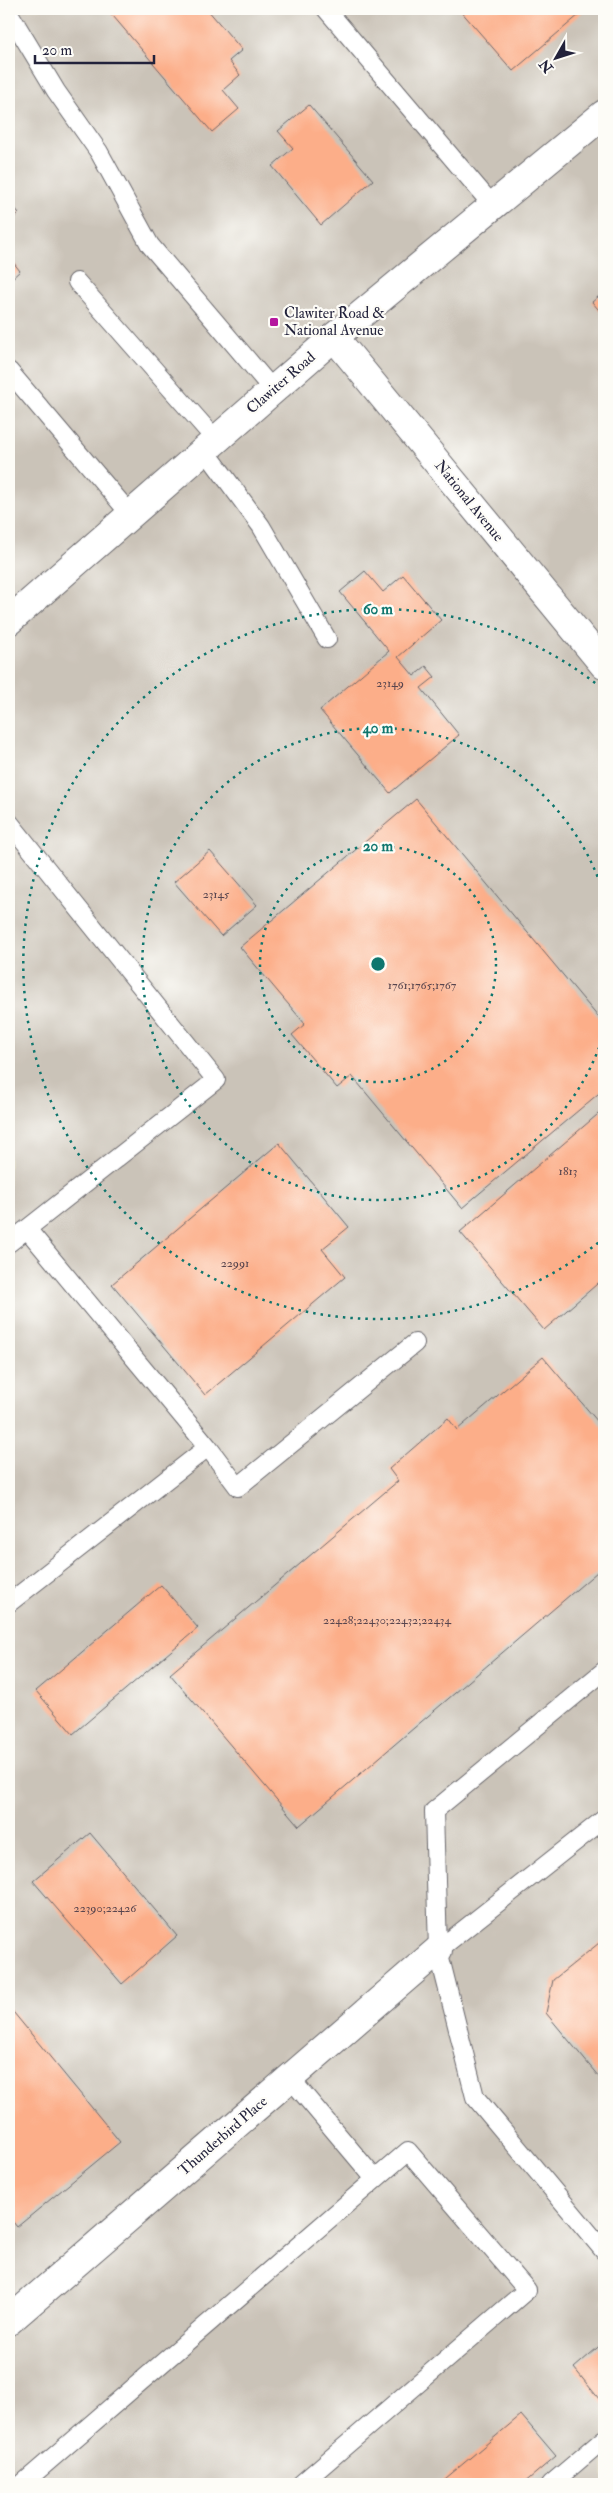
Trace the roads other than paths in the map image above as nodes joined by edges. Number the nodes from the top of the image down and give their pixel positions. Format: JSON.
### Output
{"nodes":[{"id":1,"x":326,"y":9,"type":"edge"},
{"id":2,"x":9,"y":13,"type":"edge"},
{"id":3,"x":604,"y":114,"type":"edge"},
{"id":4,"x":493,"y":206,"type":"junction"},
{"id":5,"x":77,"y":282,"type":"dead end"},
{"id":6,"x":334,"y":337,"type":"junction"},
{"id":7,"x":9,"y":371,"type":"edge"},
{"id":8,"x":273,"y":390,"type":"junction"},
{"id":9,"x":210,"y":445,"type":"junction"},
{"id":10,"x":131,"y":515,"type":"junction"},
{"id":11,"x":12,"y":613,"type":"edge"},
{"id":12,"x":327,"y":639,"type":"dead end"},
{"id":13,"x":604,"y":665,"type":"edge"},
{"id":14,"x":9,"y":822,"type":"edge"},
{"id":15,"x":27,"y":1229,"type":"junction"},
{"id":16,"x":9,"y":1243,"type":"edge"},
{"id":17,"x":415,"y":1343,"type":"dead end"},
{"id":18,"x":208,"y":1447,"type":"junction"},
{"id":19,"x":9,"y":1603,"type":"edge"},
{"id":20,"x":604,"y":1671,"type":"edge"},
{"id":21,"x":604,"y":1819,"type":"edge"},
{"id":22,"x":438,"y":1950,"type":"junction"},
{"id":23,"x":290,"y":2078,"type":"junction"},
{"id":24,"x":375,"y":2179,"type":"junction"},
{"id":25,"x":604,"y":2251,"type":"edge"},
{"id":26,"x":9,"y":2321,"type":"edge"},
{"id":27,"x":604,"y":2439,"type":"edge"},
{"id":28,"x":22,"y":2484,"type":"edge"},
{"id":29,"x":301,"y":2484,"type":"edge"},
{"id":30,"x":551,"y":2484,"type":"edge"}],
"edges":[{"from":1,"to":4,"type":"lane"},
{"from":2,"to":8,"type":"lane"},
{"from":3,"to":4,"type":"street","name":"Clawiter Road"},
{"from":4,"to":6,"type":"street","name":"Clawiter Road"},
{"from":5,"to":9,"type":"lane"},
{"from":6,"to":8,"type":"street","name":"Clawiter Road"},
{"from":6,"to":13,"type":"street","name":"National Avenue"},
{"from":7,"to":10,"type":"lane"},
{"from":8,"to":9,"type":"street","name":"Clawiter Road"},
{"from":9,"to":10,"type":"street","name":"Clawiter Road"},
{"from":9,"to":12,"type":"lane"},
{"from":10,"to":11,"type":"street","name":"Clawiter Road"},
{"from":14,"to":15,"type":"lane"},
{"from":15,"to":16,"type":"lane"},
{"from":15,"to":18,"type":"lane"},
{"from":17,"to":18,"type":"lane"},
{"from":18,"to":19,"type":"lane"},
{"from":20,"to":22,"type":"lane"},
{"from":21,"to":22,"type":"lane"},
{"from":22,"to":23,"type":"street","name":"Thunderbird Place"},
{"from":22,"to":25,"type":"lane"},
{"from":23,"to":24,"type":"lane"},
{"from":23,"to":26,"type":"street","name":"Thunderbird Place"},
{"from":24,"to":28,"type":"lane"},
{"from":24,"to":29,"type":"lane"},
{"from":27,"to":30,"type":"lane"}]}
